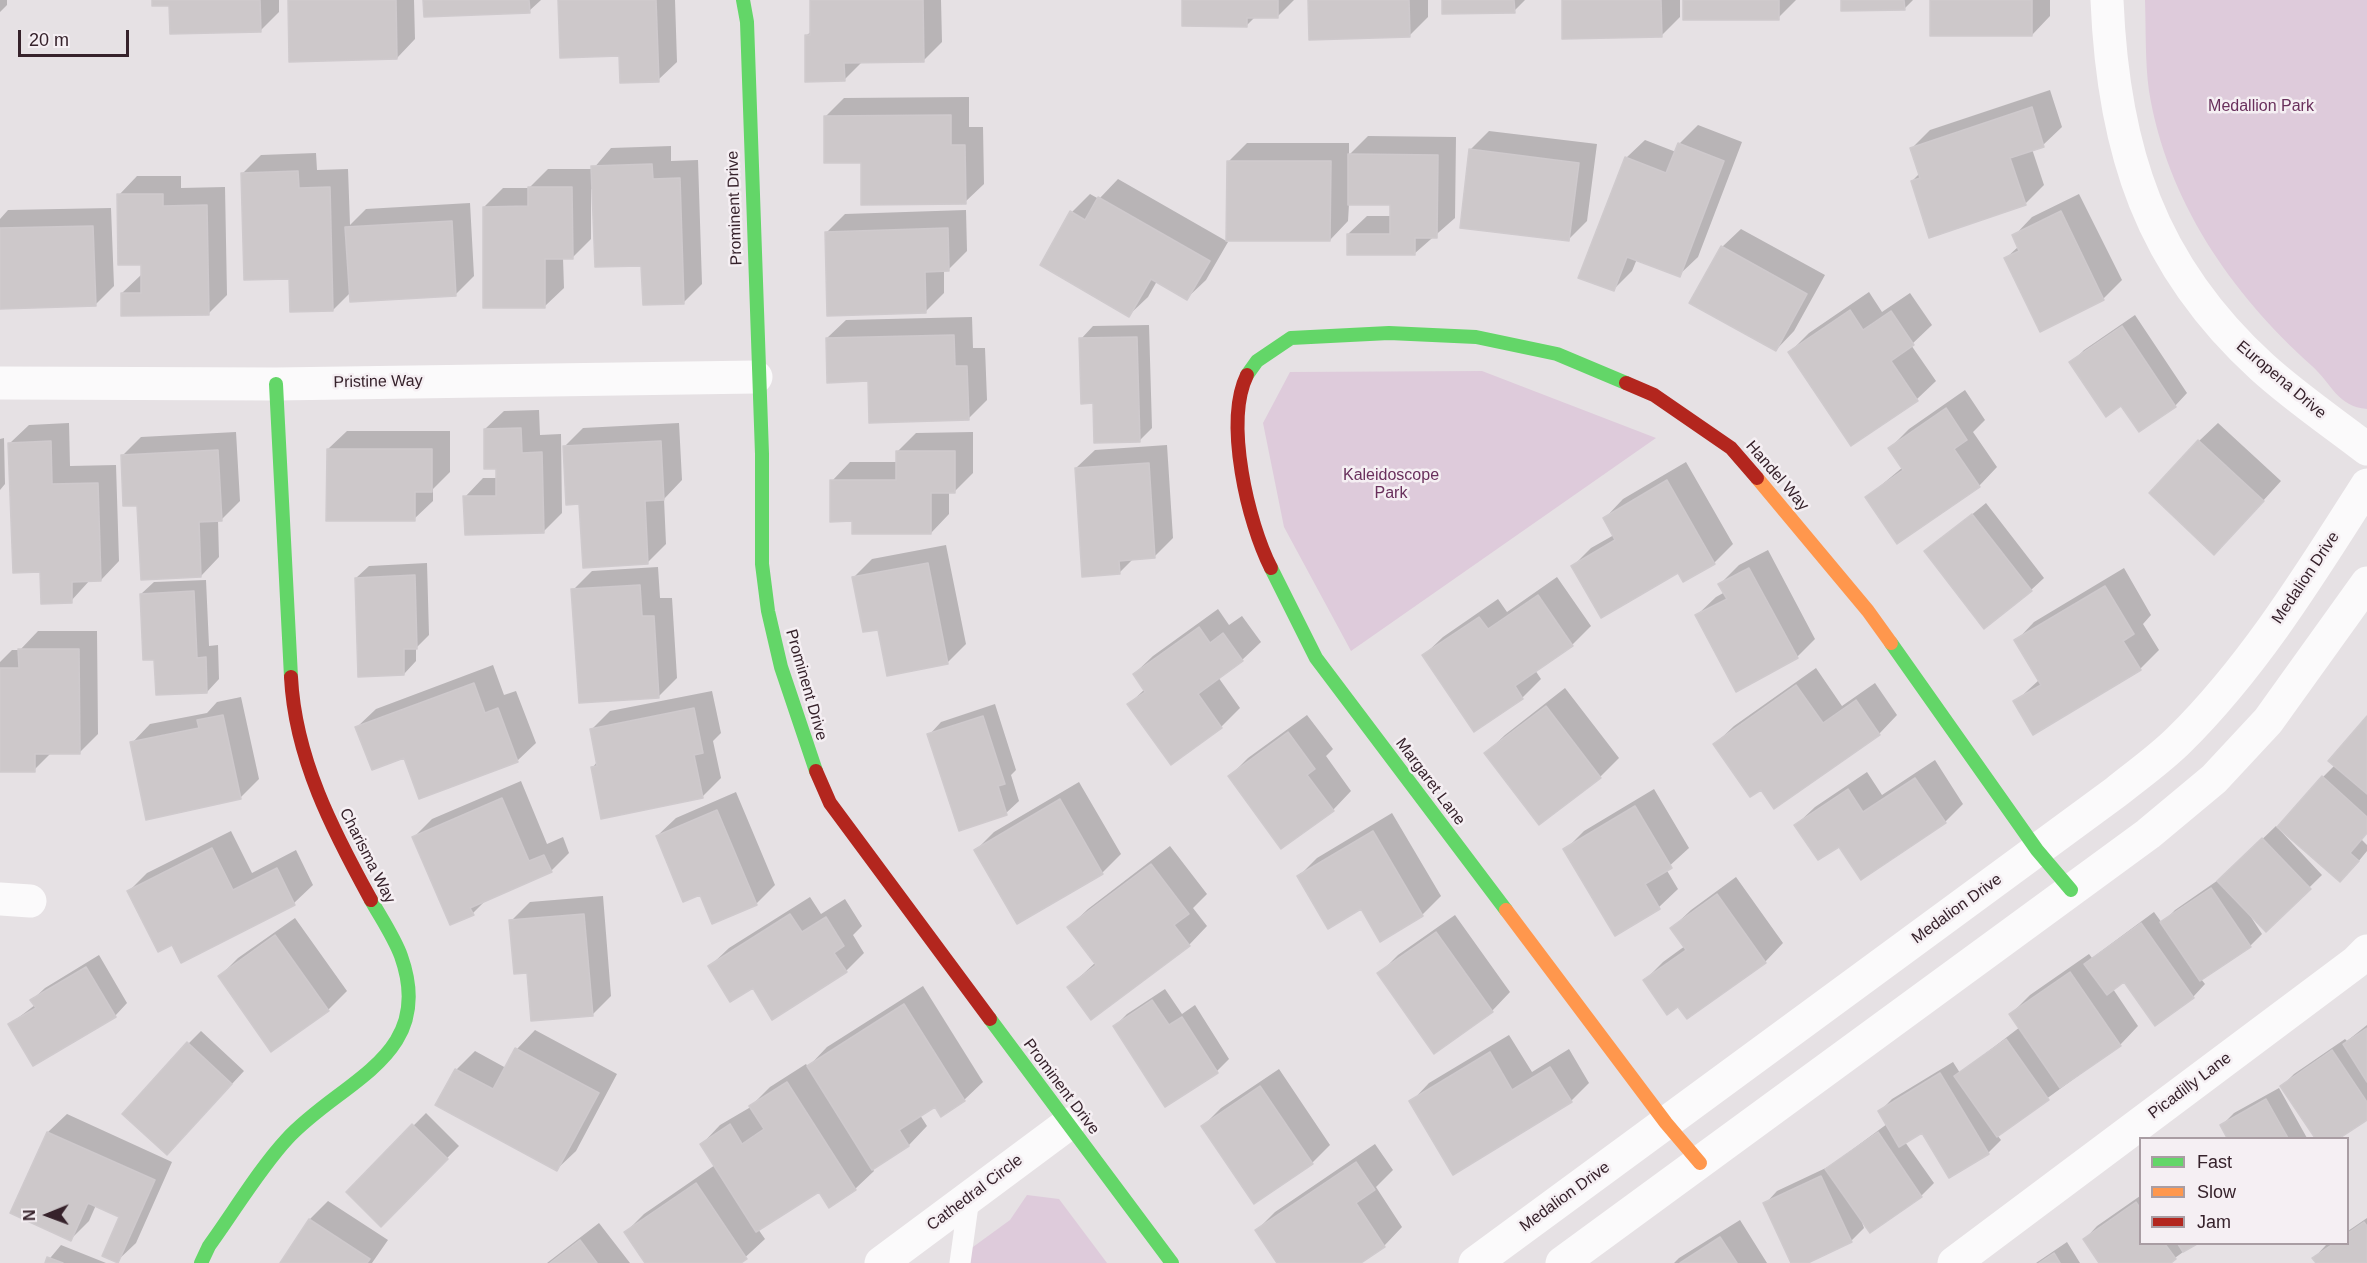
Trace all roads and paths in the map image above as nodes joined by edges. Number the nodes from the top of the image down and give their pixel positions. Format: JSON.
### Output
{"nodes":[{"id":1,"x":743,"y":0,"type":"edge"},
{"id":2,"x":2107,"y":0,"type":"edge"},
{"id":3,"x":756,"y":376,"type":"junction"},
{"id":4,"x":1246,"y":377,"type":"joint"},
{"id":5,"x":0,"y":383,"type":"edge"},
{"id":6,"x":276,"y":384,"type":"junction"},
{"id":7,"x":2367,"y":449,"type":"edge"},
{"id":8,"x":2367,"y":485,"type":"edge"},
{"id":9,"x":2367,"y":583,"type":"edge"},
{"id":10,"x":2037,"y":850,"type":"junction"},
{"id":11,"x":2071,"y":890,"type":"junction"},
{"id":12,"x":2367,"y":951,"type":"edge"},
{"id":13,"x":1666,"y":1123,"type":"junction"},
{"id":14,"x":1068,"y":1124,"type":"junction"},
{"id":15,"x":1700,"y":1163,"type":"junction"},
{"id":16,"x":969,"y":1198,"type":"junction"},
{"id":17,"x":201,"y":1263,"type":"edge"},
{"id":18,"x":881,"y":1263,"type":"edge"},
{"id":19,"x":960,"y":1263,"type":"edge"},
{"id":20,"x":1172,"y":1263,"type":"edge"},
{"id":21,"x":1475,"y":1263,"type":"edge"},
{"id":22,"x":1563,"y":1263,"type":"edge"},
{"id":23,"x":1954,"y":1263,"type":"edge"}],
"edges":[{"from":1,"to":3,"type":"street","name":"Prominent Drive"},
{"from":2,"to":7,"type":"street","name":"Europena Drive"},
{"from":3,"to":6,"type":"street","name":"Pristine Way"},
{"from":3,"to":14,"type":"street","name":"Prominent Drive"},
{"from":4,"to":10,"type":"street","name":"Handel Way"},
{"from":4,"to":13,"type":"street","name":"Margaret Lane"},
{"from":5,"to":6,"type":"street","name":"Pristine Way"},
{"from":6,"to":17,"type":"street","name":"Charisma Way"},
{"from":8,"to":10,"type":"street","name":"Medalion Drive"},
{"from":9,"to":11,"type":"street"},
{"from":10,"to":11,"type":"street","name":"Handel Way"},
{"from":10,"to":13,"type":"street","name":"Medalion Drive"},
{"from":11,"to":15,"type":"street"},
{"from":12,"to":23,"type":"street","name":"Picadilly Lane"},
{"from":13,"to":15,"type":"street","name":"Margaret Lane"},
{"from":13,"to":21,"type":"street","name":"Medalion Drive"},
{"from":14,"to":16,"type":"street","name":"Cathedral Circle"},
{"from":14,"to":20,"type":"street","name":"Prominent Drive"},
{"from":15,"to":22,"type":"street"},
{"from":16,"to":18,"type":"street","name":"Cathedral Circle"},
{"from":16,"to":19,"type":"lane"}]}
